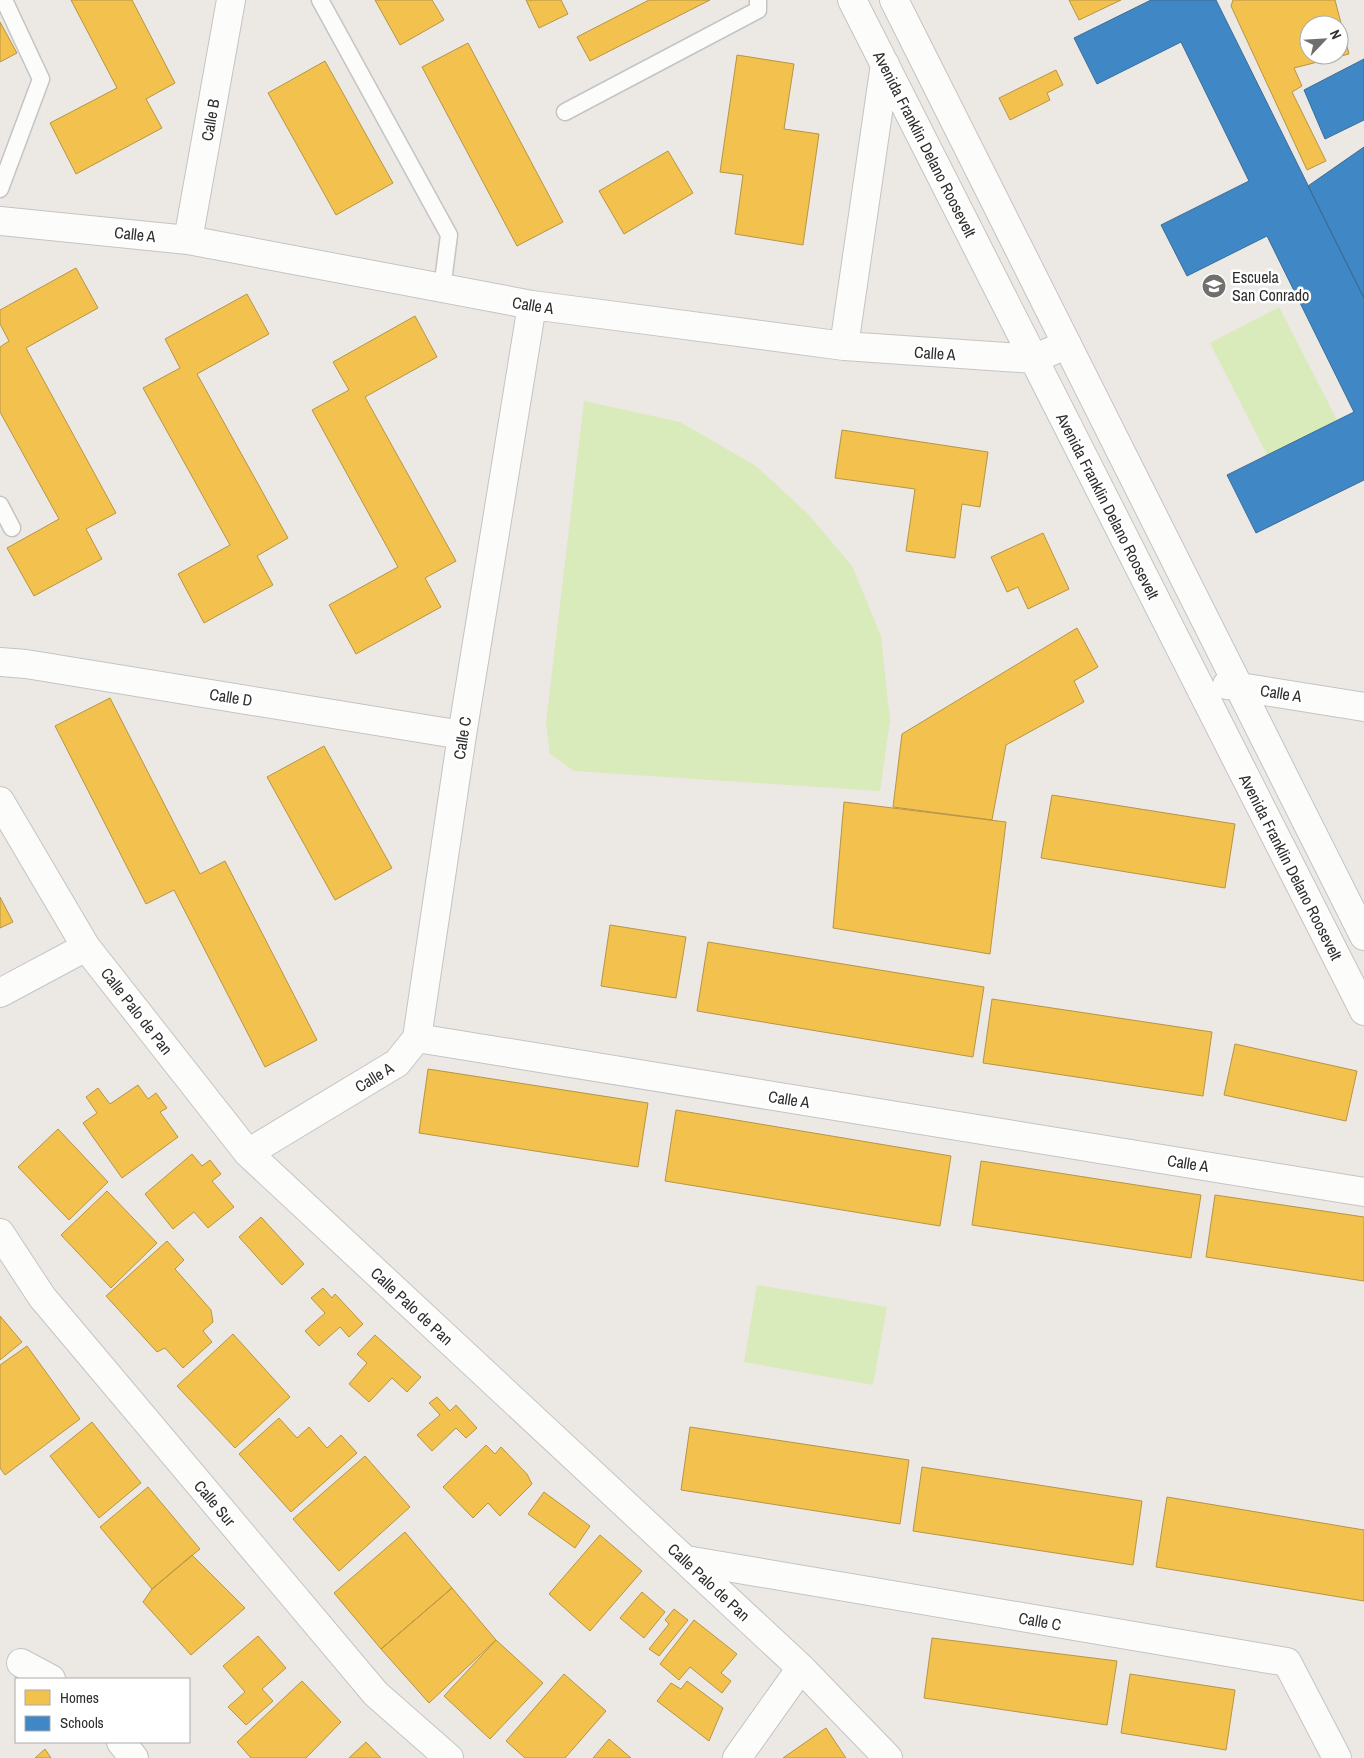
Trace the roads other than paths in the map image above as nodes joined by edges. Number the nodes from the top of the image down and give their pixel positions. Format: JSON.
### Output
{"nodes":[{"id":1,"x":4,"y":0,"type":"edge"},
{"id":2,"x":231,"y":0,"type":"edge"},
{"id":3,"x":320,"y":0,"type":"edge"},
{"id":4,"x":758,"y":0,"type":"edge"},
{"id":5,"x":852,"y":0,"type":"edge"},
{"id":6,"x":894,"y":0,"type":"edge"},
{"id":7,"x":885,"y":64,"type":"junction"},
{"id":8,"x":565,"y":112,"type":"dead end"},
{"id":9,"x":0,"y":189,"type":"edge"},
{"id":10,"x":0,"y":221,"type":"edge"},
{"id":11,"x":188,"y":240,"type":"junction"},
{"id":12,"x":442,"y":288,"type":"junction"},
{"id":13,"x":532,"y":305,"type":"junction"},
{"id":14,"x":1067,"y":344,"type":"junction"},
{"id":15,"x":844,"y":346,"type":"junction"},
{"id":16,"x":1034,"y":359,"type":"junction"},
{"id":17,"x":0,"y":505,"type":"edge"},
{"id":18,"x":12,"y":528,"type":"dead end"},
{"id":19,"x":0,"y":662,"type":"edge"},
{"id":20,"x":1198,"y":683,"type":"junction"},
{"id":21,"x":1240,"y":686,"type":"junction"},
{"id":22,"x":1364,"y":706,"type":"edge"},
{"id":23,"x":462,"y":735,"type":"junction"},
{"id":24,"x":0,"y":801,"type":"edge"},
{"id":25,"x":1364,"y":936,"type":"edge"},
{"id":26,"x":86,"y":947,"type":"junction"},
{"id":27,"x":0,"y":993,"type":"edge"},
{"id":28,"x":1364,"y":1011,"type":"edge"},
{"id":29,"x":417,"y":1038,"type":"junction"},
{"id":30,"x":248,"y":1153,"type":"junction"},
{"id":31,"x":1364,"y":1192,"type":"edge"},
{"id":32,"x":0,"y":1233,"type":"edge"},
{"id":33,"x":686,"y":1560,"type":"junction"},
{"id":34,"x":21,"y":1663,"type":"dead end"},
{"id":35,"x":801,"y":1668,"type":"junction"},
{"id":36,"x":49,"y":1678,"type":"edge"},
{"id":37,"x":122,"y":1743,"type":"edge"},
{"id":38,"x":134,"y":1758,"type":"edge"},
{"id":39,"x":448,"y":1758,"type":"edge"},
{"id":40,"x":737,"y":1758,"type":"edge"},
{"id":41,"x":888,"y":1758,"type":"edge"},
{"id":42,"x":1337,"y":1758,"type":"edge"}],
"edges":[{"from":1,"to":9,"type":"lane"},
{"from":2,"to":11,"type":"street","name":"Calle B"},
{"from":3,"to":12,"type":"lane"},
{"from":4,"to":8,"type":"lane"},
{"from":5,"to":7,"type":"street","name":"Avenida Franklin Delano Roosevelt"},
{"from":6,"to":14,"type":"street","name":"Avenida Franklin Delano Roosevelt"},
{"from":7,"to":15,"type":"street"},
{"from":7,"to":16,"type":"street","name":"Avenida Franklin Delano Roosevelt"},
{"from":10,"to":11,"type":"street","name":"Calle A"},
{"from":11,"to":12,"type":"street","name":"Calle A"},
{"from":12,"to":13,"type":"street","name":"Calle A"},
{"from":13,"to":15,"type":"street","name":"Calle A"},
{"from":13,"to":23,"type":"street","name":"Calle C"},
{"from":14,"to":16,"type":"street","name":"Calle A"},
{"from":14,"to":21,"type":"street","name":"Avenida Franklin Delano Roosevelt"},
{"from":15,"to":16,"type":"street","name":"Calle A"},
{"from":16,"to":20,"type":"street","name":"Avenida Franklin Delano Roosevelt"},
{"from":17,"to":18,"type":"lane"},
{"from":19,"to":23,"type":"street","name":"Calle D"},
{"from":20,"to":21,"type":"street","name":"Calle A"},
{"from":20,"to":28,"type":"street","name":"Avenida Franklin Delano Roosevelt"},
{"from":21,"to":22,"type":"street","name":"Calle A"},
{"from":21,"to":25,"type":"street","name":"Avenida Franklin Delano Roosevelt"},
{"from":23,"to":29,"type":"street","name":"Calle C"},
{"from":24,"to":26,"type":"street","name":"Calle Palo de Pan"},
{"from":26,"to":27,"type":"street"},
{"from":26,"to":30,"type":"street","name":"Calle Palo de Pan"},
{"from":29,"to":30,"type":"street","name":"Calle A"},
{"from":29,"to":31,"type":"street","name":"Calle A"},
{"from":30,"to":33,"type":"street","name":"Calle Palo de Pan"},
{"from":32,"to":39,"type":"street","name":"Calle Sur"},
{"from":33,"to":35,"type":"street","name":"Calle Palo de Pan"},
{"from":33,"to":42,"type":"street","name":"Calle C"},
{"from":34,"to":36,"type":"street"},
{"from":35,"to":40,"type":"street"},
{"from":35,"to":41,"type":"street","name":"Calle Palo de Pan"},
{"from":37,"to":38,"type":"street"}]}
